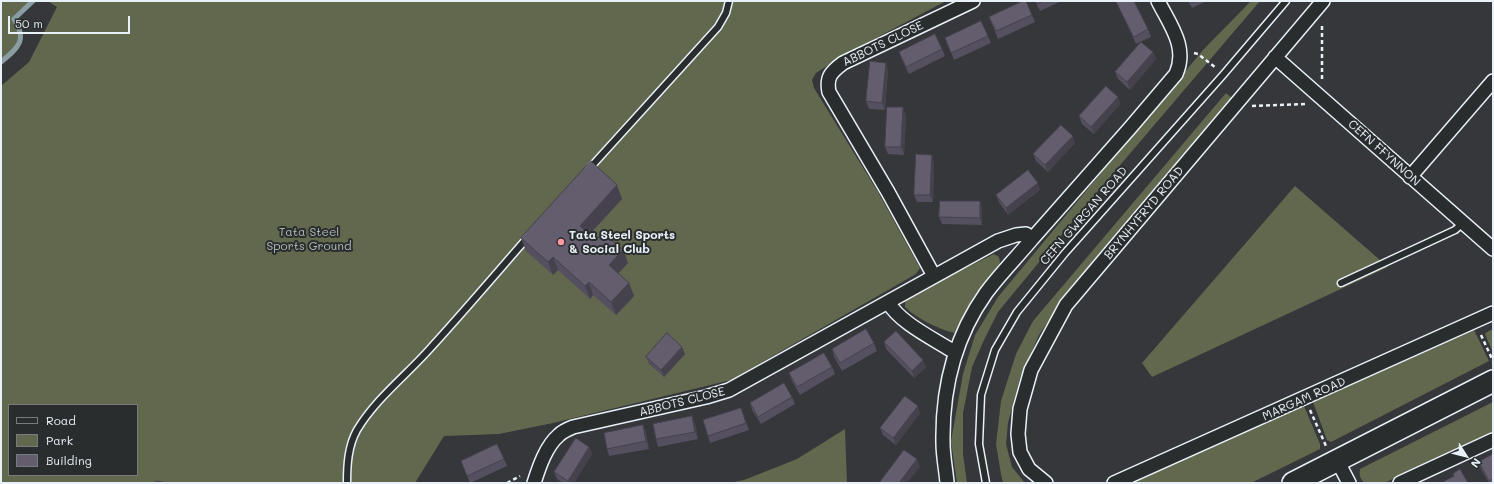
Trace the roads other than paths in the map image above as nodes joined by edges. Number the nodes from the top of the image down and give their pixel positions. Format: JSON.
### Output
{"nodes":[{"id":1,"x":729,"y":1,"type":"edge"},
{"id":2,"x":973,"y":1,"type":"edge"},
{"id":3,"x":1158,"y":1,"type":"edge"},
{"id":4,"x":1286,"y":1,"type":"edge"},
{"id":5,"x":1323,"y":1,"type":"edge"},
{"id":6,"x":1275,"y":57,"type":"junction"},
{"id":7,"x":1493,"y":80,"type":"edge"},
{"id":8,"x":585,"y":173,"type":"edge"},
{"id":9,"x":1410,"y":177,"type":"junction"},
{"id":10,"x":1463,"y":223,"type":"junction"},
{"id":11,"x":533,"y":231,"type":"edge"},
{"id":12,"x":1032,"y":239,"type":"junction"},
{"id":13,"x":1493,"y":249,"type":"edge"},
{"id":14,"x":934,"y":276,"type":"junction"},
{"id":15,"x":1342,"y":283,"type":"dead end"},
{"id":16,"x":888,"y":302,"type":"junction"},
{"id":17,"x":1493,"y":313,"type":"edge"},
{"id":18,"x":956,"y":350,"type":"junction"},
{"id":19,"x":1493,"y":381,"type":"edge"},
{"id":20,"x":1493,"y":440,"type":"edge"},
{"id":21,"x":1335,"y":462,"type":"junction"},
{"id":22,"x":347,"y":483,"type":"edge"},
{"id":23,"x":534,"y":483,"type":"edge"},
{"id":24,"x":947,"y":483,"type":"edge"},
{"id":25,"x":986,"y":483,"type":"edge"},
{"id":26,"x":1046,"y":483,"type":"edge"},
{"id":27,"x":1114,"y":483,"type":"edge"},
{"id":28,"x":1293,"y":483,"type":"edge"},
{"id":29,"x":1349,"y":483,"type":"edge"},
{"id":30,"x":1400,"y":483,"type":"edge"}],
"edges":[{"from":1,"to":8,"type":"lane"},
{"from":2,"to":14,"type":"street","name":"ABBOTS CLOSE"},
{"from":3,"to":12,"type":"street"},
{"from":4,"to":25,"type":"lane","name":"CEFN GWRGAN ROAD"},
{"from":5,"to":6,"type":"street","name":"BRYNHYFRYD ROAD"},
{"from":6,"to":9,"type":"street","name":"CEFN FFYNNON"},
{"from":6,"to":26,"type":"street","name":"BRYNHYFRYD ROAD"},
{"from":7,"to":9,"type":"street"},
{"from":9,"to":10,"type":"street","name":"CEFN FFYNNON"},
{"from":10,"to":13,"type":"street","name":"CEFN FFYNNON"},
{"from":10,"to":15,"type":"lane"},
{"from":11,"to":22,"type":"lane"},
{"from":12,"to":14,"type":"street","name":"ABBOTS CLOSE"},
{"from":12,"to":18,"type":"street"},
{"from":14,"to":16,"type":"street","name":"ABBOTS CLOSE"},
{"from":16,"to":18,"type":"street"},
{"from":16,"to":23,"type":"street","name":"ABBOTS CLOSE"},
{"from":17,"to":27,"type":"street","name":"MARGAM ROAD"},
{"from":18,"to":24,"type":"street"},
{"from":19,"to":21,"type":"main road"},
{"from":20,"to":30,"type":"street"},
{"from":21,"to":28,"type":"main road"},
{"from":21,"to":29,"type":"street"}]}
